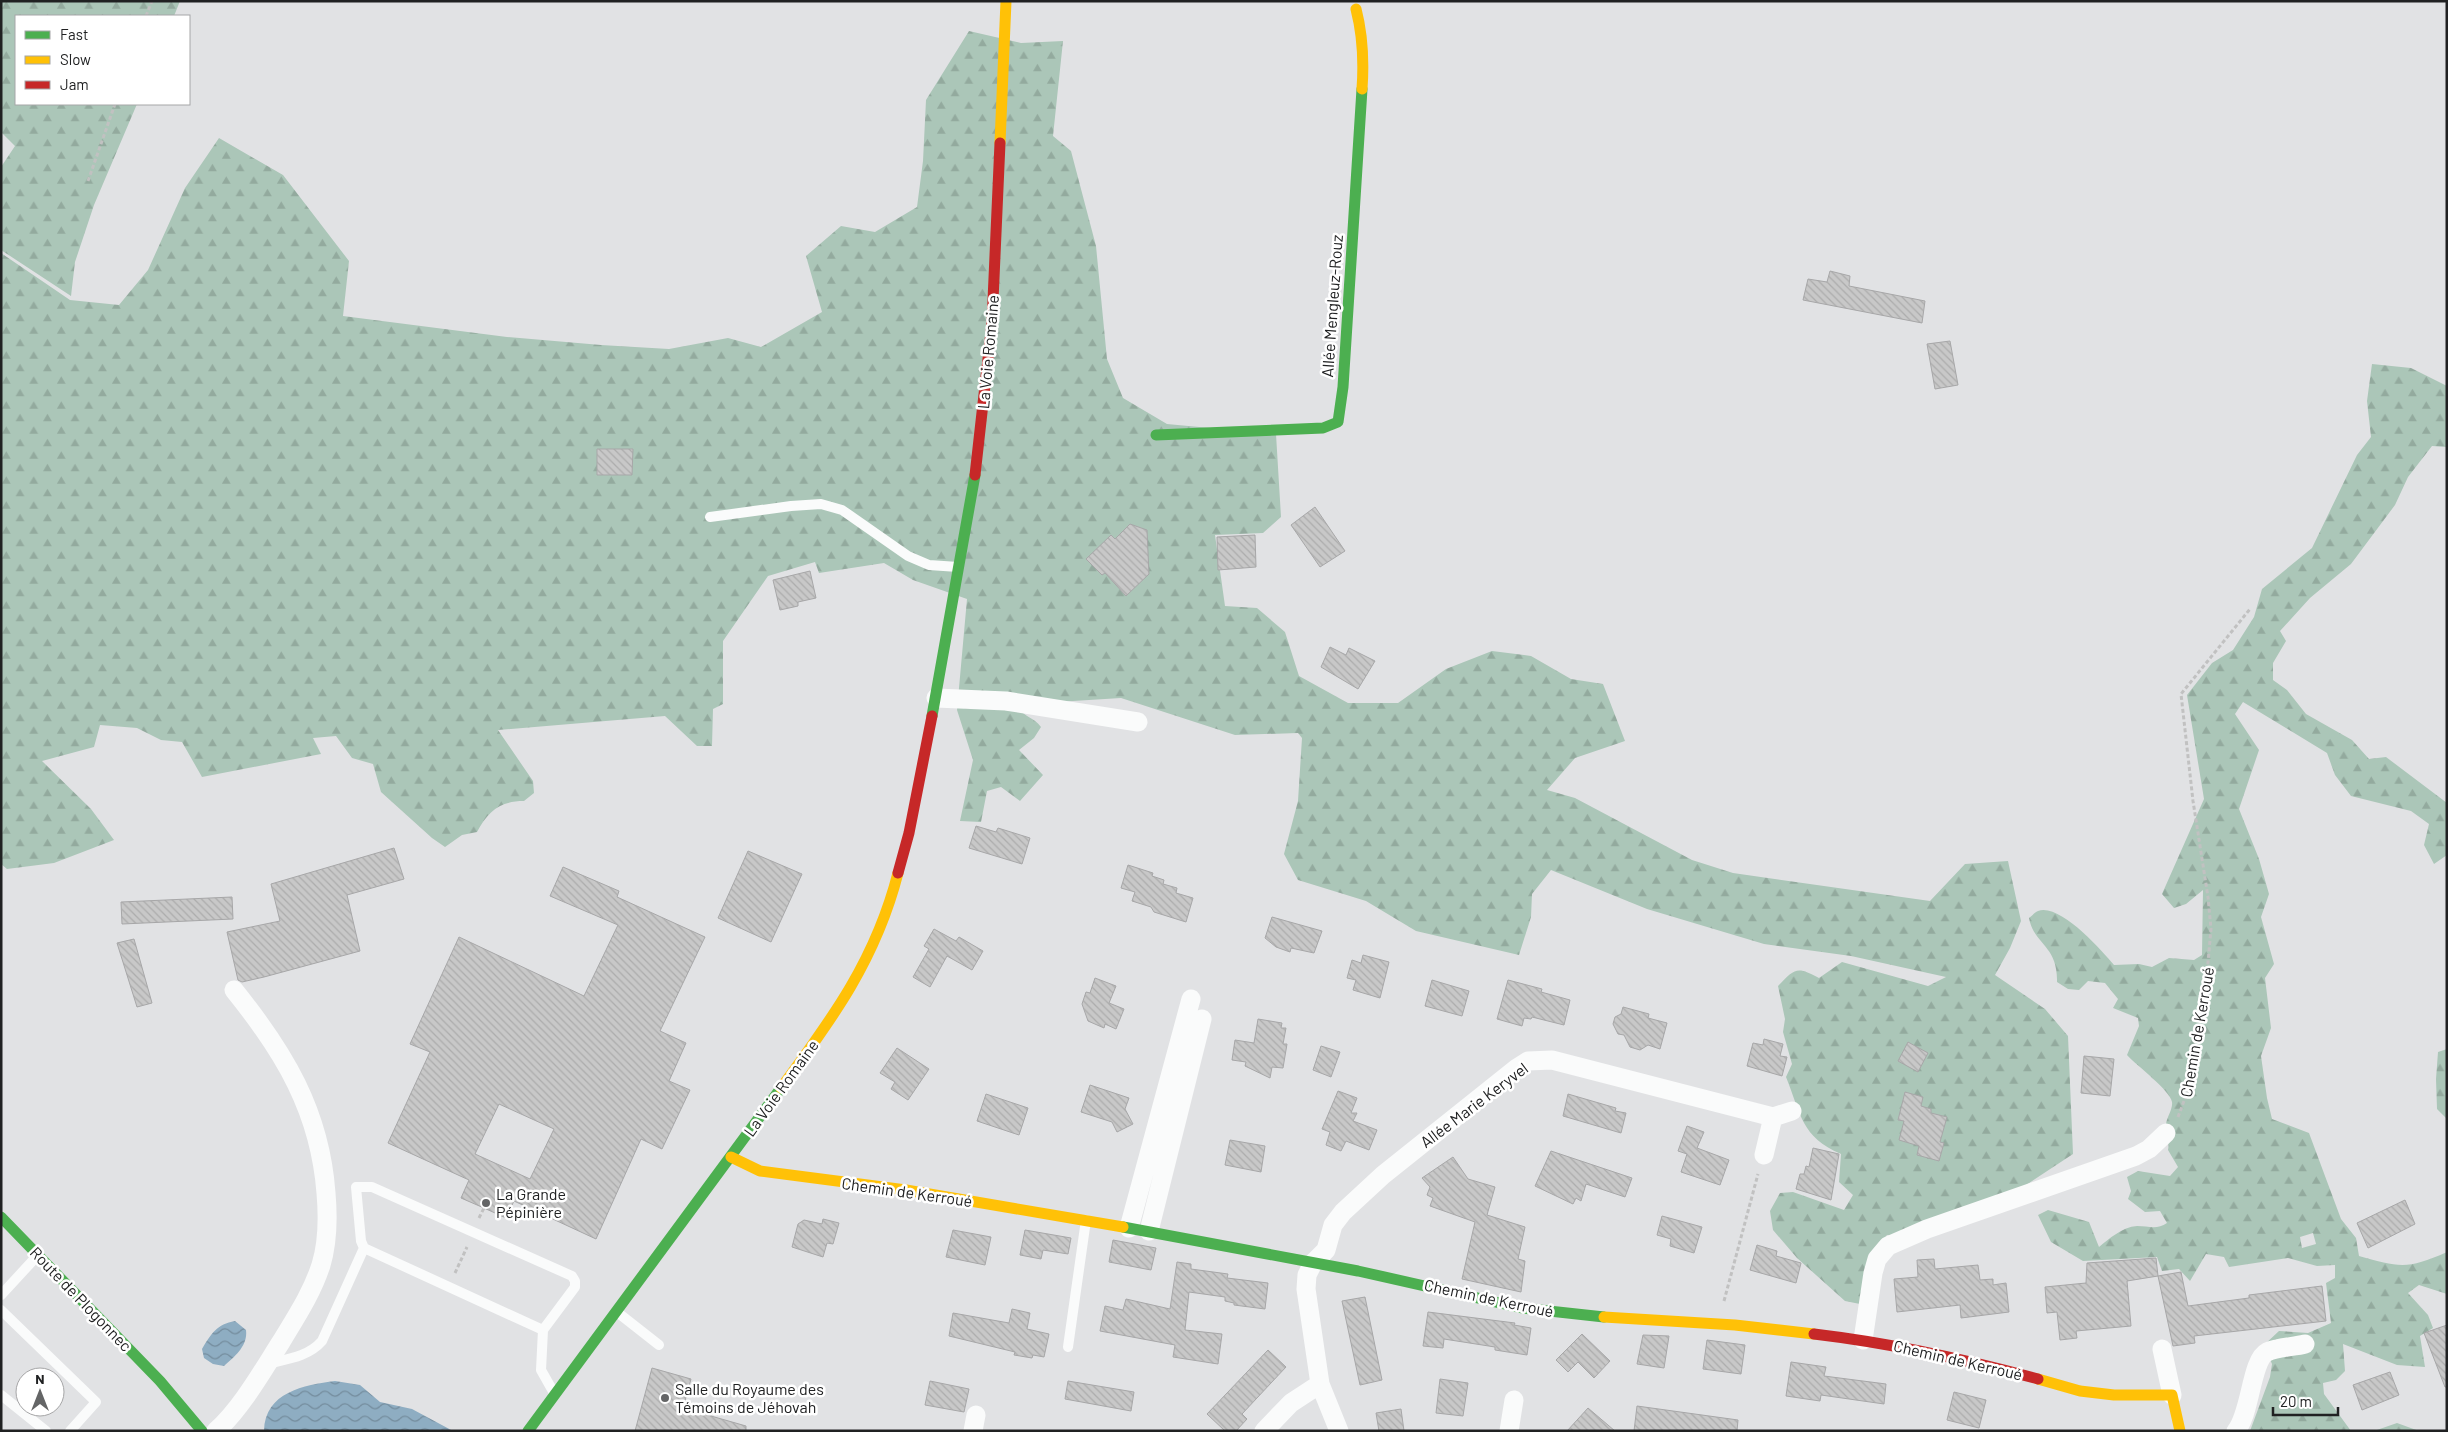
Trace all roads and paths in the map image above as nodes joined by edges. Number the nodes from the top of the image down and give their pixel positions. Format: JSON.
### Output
{"nodes":[{"id":1,"x":152,"y":1,"type":"edge"},
{"id":2,"x":1006,"y":1,"type":"edge"},
{"id":3,"x":1356,"y":9,"type":"dead end"},
{"id":4,"x":146,"y":15,"type":"edge"},
{"id":5,"x":115,"y":105,"type":"edge"},
{"id":6,"x":88,"y":181,"type":"dead end"},
{"id":7,"x":1156,"y":435,"type":"dead end"},
{"id":8,"x":710,"y":517,"type":"dead end"},
{"id":9,"x":959,"y":567,"type":"junction"},
{"id":10,"x":2250,"y":609,"type":"dead end"},
{"id":11,"x":936,"y":698,"type":"junction"},
{"id":12,"x":1138,"y":722,"type":"dead end"},
{"id":13,"x":234,"y":990,"type":"dead end"},
{"id":14,"x":1191,"y":999,"type":"dead end"},
{"id":15,"x":1202,"y":1019,"type":"dead end"},
{"id":16,"x":1792,"y":1111,"type":"dead end"},
{"id":17,"x":1773,"y":1117,"type":"junction"},
{"id":18,"x":2166,"y":1133,"type":"joint"},
{"id":19,"x":731,"y":1157,"type":"junction"},
{"id":20,"x":1761,"y":1164,"type":"joint"},
{"id":21,"x":1,"y":1217,"type":"edge"},
{"id":22,"x":1086,"y":1220,"type":"junction"},
{"id":23,"x":1129,"y":1228,"type":"junction"},
{"id":24,"x":1149,"y":1231,"type":"junction"},
{"id":25,"x":364,"y":1248,"type":"junction"},
{"id":26,"x":39,"y":1255,"type":"junction"},
{"id":27,"x":1313,"y":1263,"type":"junction"},
{"id":28,"x":1,"y":1294,"type":"edge"},
{"id":29,"x":1722,"y":1305,"type":"dead end"},
{"id":30,"x":1,"y":1310,"type":"edge"},
{"id":31,"x":616,"y":1311,"type":"junction"},
{"id":32,"x":543,"y":1330,"type":"junction"},
{"id":33,"x":1863,"y":1340,"type":"junction"},
{"id":34,"x":2305,"y":1344,"type":"dead end"},
{"id":35,"x":659,"y":1345,"type":"dead end"},
{"id":36,"x":1068,"y":1347,"type":"dead end"},
{"id":37,"x":2162,"y":1349,"type":"dead end"},
{"id":38,"x":266,"y":1364,"type":"junction"},
{"id":39,"x":160,"y":1381,"type":"junction"},
{"id":40,"x":1320,"y":1384,"type":"junction"},
{"id":41,"x":555,"y":1395,"type":"junction"},
{"id":42,"x":2172,"y":1395,"type":"junction"},
{"id":43,"x":1,"y":1396,"type":"edge"},
{"id":44,"x":1514,"y":1400,"type":"dead end"},
{"id":45,"x":201,"y":1411,"type":"dead end"},
{"id":46,"x":215,"y":1428,"type":"edge"},
{"id":47,"x":46,"y":1431,"type":"edge"},
{"id":48,"x":70,"y":1431,"type":"edge"},
{"id":49,"x":528,"y":1431,"type":"edge"},
{"id":50,"x":1264,"y":1431,"type":"edge"},
{"id":51,"x":1339,"y":1431,"type":"edge"},
{"id":52,"x":1509,"y":1431,"type":"edge"},
{"id":53,"x":2180,"y":1431,"type":"edge"},
{"id":54,"x":2236,"y":1431,"type":"edge"}],
"edges":[{"from":1,"to":4,"type":"path"},
{"from":2,"to":9,"type":"street","name":"La Voie Romaine"},
{"from":3,"to":7,"type":"street","name":"Allée Mengleuz-Rouz"},
{"from":5,"to":6,"type":"path"},
{"from":8,"to":9,"type":"lane"},
{"from":9,"to":11,"type":"street","name":"La Voie Romaine"},
{"from":10,"to":18,"type":"path","name":"Chemin de Kerroué"},
{"from":11,"to":12,"type":"street"},
{"from":11,"to":19,"type":"street","name":"La Voie Romaine"},
{"from":13,"to":38,"type":"street","name":"Route de Plogonnec"},
{"from":14,"to":23,"type":"street"},
{"from":15,"to":24,"type":"street"},
{"from":16,"to":17,"type":"street"},
{"from":17,"to":20,"type":"street"},
{"from":17,"to":27,"type":"street","name":"Allée Marie Keryvel"},
{"from":18,"to":33,"type":"street"},
{"from":19,"to":22,"type":"street","name":"Chemin de Kerroué"},
{"from":19,"to":31,"type":"street","name":"La Voie Romaine"},
{"from":20,"to":29,"type":"path"},
{"from":21,"to":26,"type":"street","name":"Route de Plogonnec"},
{"from":22,"to":23,"type":"street","name":"Chemin de Kerroué"},
{"from":22,"to":36,"type":"lane"},
{"from":23,"to":24,"type":"street","name":"Chemin de Kerroué"},
{"from":24,"to":27,"type":"street","name":"Chemin de Kerroué"},
{"from":25,"to":32,"type":"lane"},
{"from":25,"to":32,"type":"lane"},
{"from":25,"to":38,"type":"lane"},
{"from":26,"to":28,"type":"lane"},
{"from":26,"to":39,"type":"street","name":"Route de Plogonnec"},
{"from":27,"to":33,"type":"street","name":"Chemin de Kerroué"},
{"from":27,"to":40,"type":"street"},
{"from":30,"to":48,"type":"lane"},
{"from":31,"to":35,"type":"lane"},
{"from":31,"to":41,"type":"street","name":"La Voie Romaine"},
{"from":32,"to":41,"type":"lane"},
{"from":33,"to":42,"type":"street","name":"Chemin de Kerroué"},
{"from":34,"to":54,"type":"street"},
{"from":37,"to":42,"type":"street"},
{"from":38,"to":46,"type":"street","name":"Route de Plogonnec"},
{"from":39,"to":45,"type":"street","name":"Route de Plogonnec"},
{"from":39,"to":46,"type":"street","name":"Route de Plogonnec"},
{"from":40,"to":50,"type":"street"},
{"from":40,"to":51,"type":"street"},
{"from":41,"to":49,"type":"street","name":"La Voie Romaine"},
{"from":42,"to":53,"type":"street"},
{"from":43,"to":47,"type":"lane"},
{"from":44,"to":52,"type":"street"}]}
